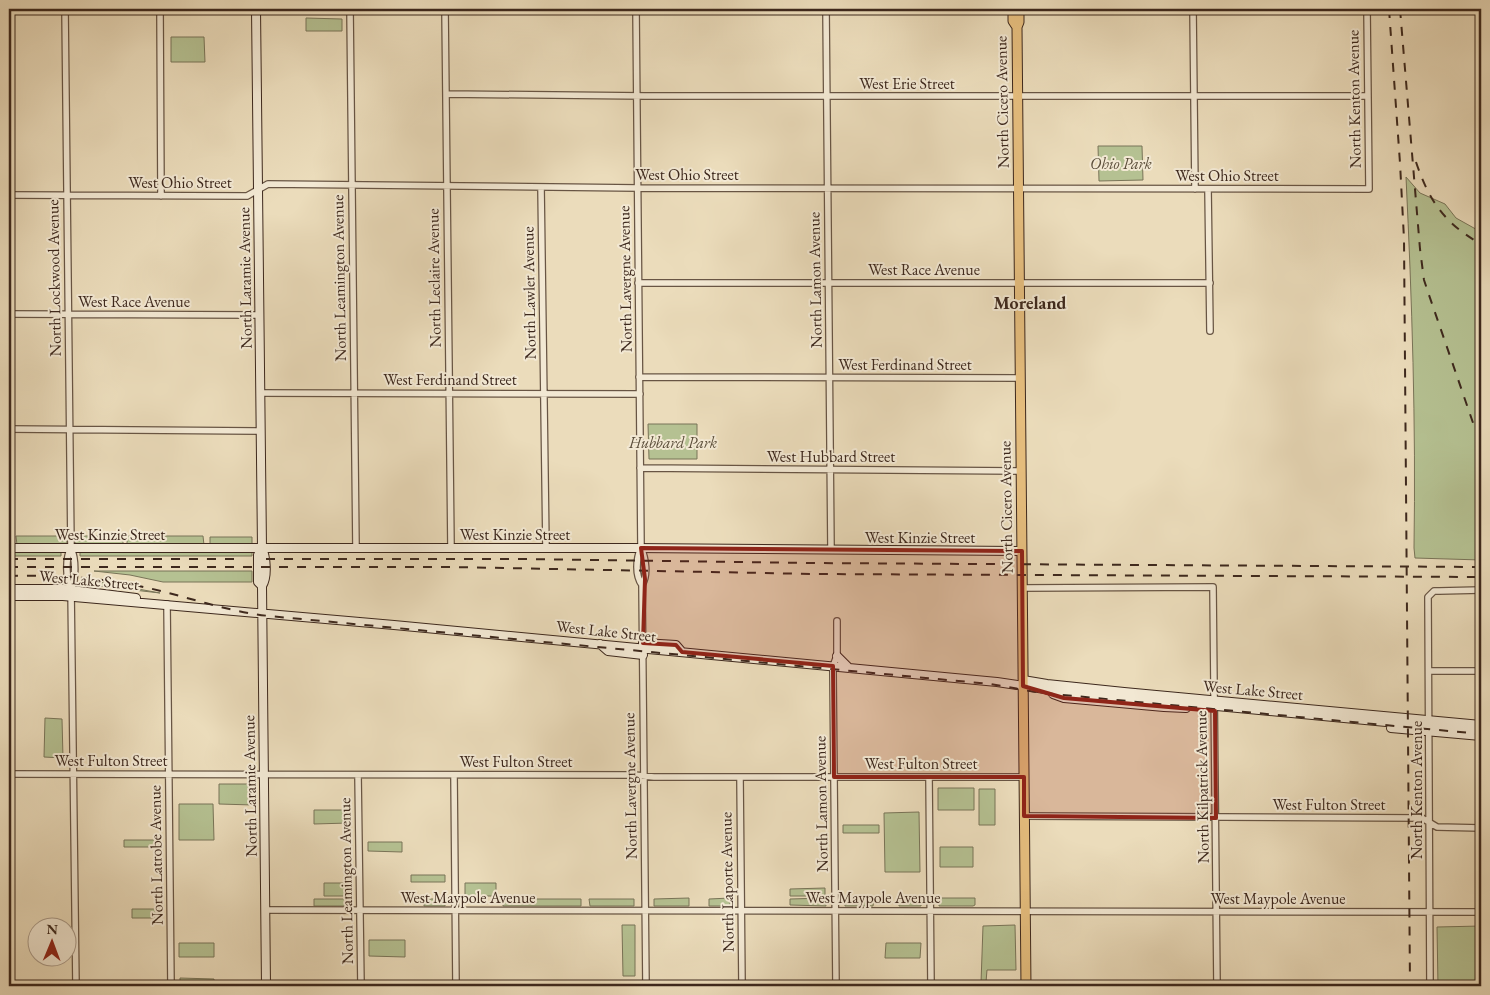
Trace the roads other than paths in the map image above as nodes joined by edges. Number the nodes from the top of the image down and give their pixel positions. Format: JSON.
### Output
{"nodes":[{"id":1,"x":65,"y":9,"type":"edge"},
{"id":2,"x":160,"y":9,"type":"edge"},
{"id":3,"x":256,"y":9,"type":"edge"},
{"id":4,"x":292,"y":9,"type":"edge"},
{"id":5,"x":350,"y":9,"type":"edge"},
{"id":6,"x":438,"y":9,"type":"edge"},
{"id":7,"x":446,"y":9,"type":"edge"},
{"id":8,"x":636,"y":9,"type":"edge"},
{"id":9,"x":826,"y":9,"type":"edge"},
{"id":10,"x":1013,"y":9,"type":"edge"},
{"id":11,"x":1019,"y":9,"type":"edge"},
{"id":12,"x":1193,"y":9,"type":"edge"},
{"id":13,"x":1367,"y":9,"type":"edge"},
{"id":14,"x":1016,"y":27,"type":"junction"},
{"id":15,"x":446,"y":94,"type":"junction"},
{"id":16,"x":637,"y":96,"type":"junction"},
{"id":17,"x":827,"y":96,"type":"junction"},
{"id":18,"x":1368,"y":96,"type":"junction"},
{"id":19,"x":1017,"y":97,"type":"junction"},
{"id":20,"x":1194,"y":97,"type":"junction"},
{"id":21,"x":352,"y":185,"type":"junction"},
{"id":22,"x":447,"y":186,"type":"junction"},
{"id":23,"x":542,"y":187,"type":"junction"},
{"id":24,"x":638,"y":188,"type":"junction"},
{"id":25,"x":258,"y":189,"type":"junction"},
{"id":26,"x":828,"y":189,"type":"junction"},
{"id":27,"x":1195,"y":189,"type":"junction"},
{"id":28,"x":1208,"y":189,"type":"junction"},
{"id":29,"x":1018,"y":190,"type":"junction"},
{"id":30,"x":1368,"y":190,"type":"joint"},
{"id":31,"x":9,"y":195,"type":"edge"},
{"id":32,"x":67,"y":195,"type":"junction"},
{"id":33,"x":161,"y":196,"type":"junction"},
{"id":34,"x":638,"y":283,"type":"junction"},
{"id":35,"x":828,"y":283,"type":"junction"},
{"id":36,"x":1019,"y":283,"type":"junction"},
{"id":37,"x":1210,"y":283,"type":"junction"},
{"id":38,"x":9,"y":314,"type":"edge"},
{"id":39,"x":68,"y":314,"type":"junction"},
{"id":40,"x":259,"y":315,"type":"junction"},
{"id":41,"x":1210,"y":331,"type":"dead end"},
{"id":42,"x":639,"y":377,"type":"junction"},
{"id":43,"x":830,"y":378,"type":"junction"},
{"id":44,"x":1020,"y":378,"type":"junction"},
{"id":45,"x":260,"y":393,"type":"junction"},
{"id":46,"x":354,"y":393,"type":"junction"},
{"id":47,"x":449,"y":393,"type":"junction"},
{"id":48,"x":544,"y":394,"type":"junction"},
{"id":49,"x":640,"y":394,"type":"junction"},
{"id":50,"x":9,"y":429,"type":"edge"},
{"id":51,"x":70,"y":430,"type":"junction"},
{"id":52,"x":260,"y":431,"type":"junction"},
{"id":53,"x":640,"y":468,"type":"junction"},
{"id":54,"x":830,"y":470,"type":"junction"},
{"id":55,"x":1021,"y":471,"type":"junction"},
{"id":56,"x":9,"y":548,"type":"edge"},
{"id":57,"x":71,"y":548,"type":"junction"},
{"id":58,"x":262,"y":548,"type":"junction"},
{"id":59,"x":356,"y":548,"type":"junction"},
{"id":60,"x":451,"y":548,"type":"junction"},
{"id":61,"x":546,"y":548,"type":"junction"},
{"id":62,"x":641,"y":548,"type":"junction"},
{"id":63,"x":831,"y":550,"type":"junction"},
{"id":64,"x":1022,"y":551,"type":"junction"},
{"id":65,"x":1022,"y":588,"type":"junction"},
{"id":66,"x":9,"y":589,"type":"edge"},
{"id":67,"x":1481,"y":590,"type":"edge"},
{"id":68,"x":71,"y":594,"type":"junction"},
{"id":69,"x":9,"y":596,"type":"edge"},
{"id":70,"x":167,"y":604,"type":"junction"},
{"id":71,"x":262,"y":613,"type":"junction"},
{"id":72,"x":837,"y":621,"type":"dead end"},
{"id":73,"x":600,"y":644,"type":"junction"},
{"id":74,"x":643,"y":648,"type":"junction"},
{"id":75,"x":682,"y":652,"type":"junction"},
{"id":76,"x":837,"y":656,"type":"junction"},
{"id":77,"x":833,"y":666,"type":"junction"},
{"id":78,"x":849,"y":668,"type":"junction"},
{"id":79,"x":1428,"y":671,"type":"junction"},
{"id":80,"x":1481,"y":671,"type":"edge"},
{"id":81,"x":1023,"y":683,"type":"junction"},
{"id":82,"x":1215,"y":706,"type":"junction"},
{"id":83,"x":1429,"y":726,"type":"junction"},
{"id":84,"x":1481,"y":726,"type":"edge"},
{"id":85,"x":1481,"y":731,"type":"edge"},
{"id":86,"x":1481,"y":736,"type":"edge"},
{"id":87,"x":9,"y":774,"type":"edge"},
{"id":88,"x":73,"y":774,"type":"junction"},
{"id":89,"x":169,"y":774,"type":"junction"},
{"id":90,"x":264,"y":774,"type":"junction"},
{"id":91,"x":358,"y":775,"type":"junction"},
{"id":92,"x":454,"y":775,"type":"junction"},
{"id":93,"x":644,"y":776,"type":"junction"},
{"id":94,"x":740,"y":777,"type":"junction"},
{"id":95,"x":834,"y":777,"type":"junction"},
{"id":96,"x":929,"y":777,"type":"junction"},
{"id":97,"x":1024,"y":777,"type":"junction"},
{"id":98,"x":1024,"y":816,"type":"junction"},
{"id":99,"x":1216,"y":818,"type":"junction"},
{"id":100,"x":1429,"y":823,"type":"junction"},
{"id":101,"x":1481,"y":828,"type":"edge"},
{"id":102,"x":265,"y":910,"type":"junction"},
{"id":103,"x":360,"y":910,"type":"junction"},
{"id":104,"x":456,"y":910,"type":"junction"},
{"id":105,"x":645,"y":911,"type":"junction"},
{"id":106,"x":741,"y":911,"type":"junction"},
{"id":107,"x":836,"y":911,"type":"junction"},
{"id":108,"x":931,"y":911,"type":"junction"},
{"id":109,"x":1025,"y":911,"type":"junction"},
{"id":110,"x":1216,"y":911,"type":"junction"},
{"id":111,"x":1430,"y":912,"type":"junction"},
{"id":112,"x":1481,"y":912,"type":"edge"},
{"id":113,"x":76,"y":986,"type":"edge"},
{"id":114,"x":171,"y":986,"type":"edge"},
{"id":115,"x":266,"y":986,"type":"edge"},
{"id":116,"x":361,"y":986,"type":"edge"},
{"id":117,"x":456,"y":986,"type":"edge"},
{"id":118,"x":646,"y":986,"type":"edge"},
{"id":119,"x":742,"y":986,"type":"edge"},
{"id":120,"x":836,"y":986,"type":"edge"},
{"id":121,"x":931,"y":986,"type":"edge"},
{"id":122,"x":1026,"y":986,"type":"edge"},
{"id":123,"x":1217,"y":986,"type":"edge"},
{"id":124,"x":1430,"y":986,"type":"edge"}],
"edges":[{"from":1,"to":32,"type":"street","name":"North Lockwood Avenue"},
{"from":2,"to":33,"type":"street"},
{"from":3,"to":25,"type":"street","name":"North Laramie Avenue"},
{"from":4,"to":5,"type":"street"},
{"from":5,"to":6,"type":"street"},
{"from":5,"to":21,"type":"street","name":"North Leamington Avenue"},
{"from":7,"to":15,"type":"street","name":"North Leclaire Avenue"},
{"from":8,"to":16,"type":"street","name":"North Lavergne Avenue"},
{"from":9,"to":17,"type":"street","name":"North Lamon Avenue"},
{"from":10,"to":14,"type":"main road","name":"North Cicero Avenue"},
{"from":11,"to":14,"type":"main road","name":"North Cicero Avenue"},
{"from":12,"to":20,"type":"street"},
{"from":13,"to":18,"type":"street","name":"North Kenton Avenue"},
{"from":14,"to":19,"type":"main road","name":"North Cicero Avenue"},
{"from":15,"to":16,"type":"street","name":"West Erie Street"},
{"from":15,"to":22,"type":"street","name":"North Leclaire Avenue"},
{"from":16,"to":17,"type":"street","name":"West Erie Street"},
{"from":16,"to":24,"type":"street","name":"North Lavergne Avenue"},
{"from":17,"to":19,"type":"street","name":"West Erie Street"},
{"from":17,"to":26,"type":"street","name":"North Lamon Avenue"},
{"from":18,"to":20,"type":"street","name":"West Erie Street"},
{"from":18,"to":30,"type":"street","name":"North Kenton Avenue"},
{"from":19,"to":20,"type":"street","name":"West Erie Street"},
{"from":19,"to":29,"type":"main road","name":"North Cicero Avenue"},
{"from":20,"to":27,"type":"street"},
{"from":21,"to":22,"type":"street","name":"West Ohio Street"},
{"from":21,"to":25,"type":"street","name":"West Ohio Street"},
{"from":21,"to":46,"type":"street","name":"North Leamington Avenue"},
{"from":22,"to":23,"type":"street","name":"West Ohio Street"},
{"from":22,"to":47,"type":"street","name":"North Leclaire Avenue"},
{"from":23,"to":24,"type":"street","name":"West Ohio Street"},
{"from":23,"to":48,"type":"street","name":"North Lawler Avenue"},
{"from":24,"to":26,"type":"street","name":"West Ohio Street"},
{"from":24,"to":34,"type":"street","name":"North Lavergne Avenue"},
{"from":25,"to":33,"type":"street","name":"West Ohio Street"},
{"from":25,"to":40,"type":"street","name":"North Laramie Avenue"},
{"from":26,"to":29,"type":"street","name":"West Ohio Street"},
{"from":26,"to":35,"type":"street","name":"North Lamon Avenue"},
{"from":27,"to":28,"type":"street","name":"West Ohio Street"},
{"from":27,"to":29,"type":"street","name":"West Ohio Street"},
{"from":28,"to":30,"type":"street","name":"West Ohio Street"},
{"from":28,"to":37,"type":"street"},
{"from":29,"to":36,"type":"main road","name":"North Cicero Avenue"},
{"from":31,"to":32,"type":"street","name":"West Ohio Street"},
{"from":32,"to":33,"type":"street","name":"West Ohio Street"},
{"from":32,"to":39,"type":"street","name":"North Lockwood Avenue"},
{"from":34,"to":35,"type":"street","name":"West Race Avenue"},
{"from":34,"to":42,"type":"street","name":"North Lavergne Avenue"},
{"from":35,"to":36,"type":"street","name":"West Race Avenue"},
{"from":35,"to":43,"type":"street","name":"North Lamon Avenue"},
{"from":36,"to":37,"type":"street","name":"West Race Avenue"},
{"from":36,"to":44,"type":"main road","name":"North Cicero Avenue"},
{"from":37,"to":41,"type":"street"},
{"from":38,"to":39,"type":"street","name":"West Race Avenue"},
{"from":39,"to":40,"type":"street","name":"West Race Avenue"},
{"from":39,"to":51,"type":"street","name":"North Lockwood Avenue"},
{"from":40,"to":45,"type":"street","name":"North Laramie Avenue"},
{"from":42,"to":43,"type":"street","name":"West Ferdinand Street"},
{"from":42,"to":49,"type":"street","name":"North Lavergne Avenue"},
{"from":43,"to":44,"type":"street","name":"West Ferdinand Street"},
{"from":43,"to":54,"type":"street","name":"North Lamon Avenue"},
{"from":44,"to":55,"type":"main road","name":"North Cicero Avenue"},
{"from":45,"to":46,"type":"street","name":"West Ferdinand Street"},
{"from":45,"to":52,"type":"street","name":"North Laramie Avenue"},
{"from":46,"to":47,"type":"street","name":"West Ferdinand Street"},
{"from":46,"to":59,"type":"street","name":"North Leamington Avenue"},
{"from":47,"to":48,"type":"street","name":"West Ferdinand Street"},
{"from":47,"to":60,"type":"street","name":"North Leclaire Avenue"},
{"from":48,"to":49,"type":"street","name":"West Ferdinand Street"},
{"from":48,"to":61,"type":"street","name":"North Lawler Avenue"},
{"from":49,"to":53,"type":"street","name":"North Lavergne Avenue"},
{"from":50,"to":51,"type":"street"},
{"from":51,"to":52,"type":"street"},
{"from":51,"to":57,"type":"street","name":"North Lockwood Avenue"},
{"from":52,"to":58,"type":"street","name":"North Laramie Avenue"},
{"from":53,"to":54,"type":"street","name":"West Hubbard Street"},
{"from":53,"to":62,"type":"street","name":"North Lavergne Avenue"},
{"from":54,"to":55,"type":"street","name":"West Hubbard Street"},
{"from":54,"to":63,"type":"street","name":"North Lamon Avenue"},
{"from":55,"to":64,"type":"main road","name":"North Cicero Avenue"},
{"from":56,"to":57,"type":"street","name":"West Kinzie Street"},
{"from":57,"to":58,"type":"street","name":"West Kinzie Street"},
{"from":57,"to":68,"type":"street","name":"North Lockwood Avenue"},
{"from":58,"to":59,"type":"street","name":"West Kinzie Street"},
{"from":58,"to":71,"type":"street","name":"North Laramie Avenue"},
{"from":59,"to":60,"type":"street","name":"West Kinzie Street"},
{"from":60,"to":61,"type":"street","name":"West Kinzie Street"},
{"from":61,"to":62,"type":"street","name":"West Kinzie Street"},
{"from":62,"to":63,"type":"street","name":"West Kinzie Street"},
{"from":62,"to":74,"type":"street","name":"North Lavergne Avenue"},
{"from":63,"to":64,"type":"street","name":"West Kinzie Street"},
{"from":64,"to":65,"type":"main road","name":"North Cicero Avenue"},
{"from":65,"to":81,"type":"main road","name":"North Cicero Avenue"},
{"from":65,"to":82,"type":"street","name":"North Kilpatrick Avenue"},
{"from":66,"to":68,"type":"street","name":"West Lake Street"},
{"from":67,"to":79,"type":"street","name":"North Kenton Avenue"},
{"from":68,"to":69,"type":"street","name":"West Lake Street"},
{"from":68,"to":70,"type":"street","name":"West Lake Street"},
{"from":68,"to":88,"type":"street","name":"North Lockwood Avenue"},
{"from":70,"to":71,"type":"street","name":"West Lake Street"},
{"from":70,"to":89,"type":"street","name":"North Latrobe Avenue"},
{"from":71,"to":73,"type":"street","name":"West Lake Street"},
{"from":71,"to":90,"type":"street","name":"North Laramie Avenue"},
{"from":72,"to":76,"type":"street","name":"North Lamon Avenue"},
{"from":73,"to":74,"type":"street","name":"West Lake Street"},
{"from":73,"to":74,"type":"street"},
{"from":74,"to":75,"type":"street","name":"West Lake Street"},
{"from":74,"to":75,"type":"street"},
{"from":74,"to":93,"type":"street","name":"North Lavergne Avenue"},
{"from":75,"to":77,"type":"street","name":"West Lake Street"},
{"from":76,"to":77,"type":"street","name":"North Lamon Avenue"},
{"from":76,"to":78,"type":"street"},
{"from":77,"to":78,"type":"street","name":"West Lake Street"},
{"from":77,"to":95,"type":"street","name":"North Lamon Avenue"},
{"from":78,"to":81,"type":"street","name":"West Lake Street"},
{"from":79,"to":80,"type":"street"},
{"from":79,"to":83,"type":"street","name":"North Kenton Avenue"},
{"from":81,"to":82,"type":"street","name":"West Lake Street"},
{"from":81,"to":82,"type":"street","name":"West Lake Street"},
{"from":81,"to":97,"type":"main road","name":"North Cicero Avenue"},
{"from":82,"to":83,"type":"street","name":"West Lake Street"},
{"from":82,"to":99,"type":"street","name":"North Kilpatrick Avenue"},
{"from":83,"to":84,"type":"street","name":"West Lake Street"},
{"from":83,"to":85,"type":"street","name":"West Lake Street"},
{"from":83,"to":86,"type":"street","name":"West Lake Street"},
{"from":83,"to":100,"type":"street","name":"North Kenton Avenue"},
{"from":87,"to":88,"type":"street","name":"West Fulton Street"},
{"from":88,"to":89,"type":"street","name":"West Fulton Street"},
{"from":88,"to":113,"type":"street","name":"North Lockwood Avenue"},
{"from":89,"to":90,"type":"street","name":"West Fulton Street"},
{"from":89,"to":114,"type":"street","name":"North Latrobe Avenue"},
{"from":90,"to":91,"type":"street","name":"West Fulton Street"},
{"from":90,"to":102,"type":"street","name":"North Laramie Avenue"},
{"from":91,"to":92,"type":"street","name":"West Fulton Street"},
{"from":91,"to":103,"type":"street","name":"North Leamington Avenue"},
{"from":92,"to":93,"type":"street","name":"West Fulton Street"},
{"from":92,"to":104,"type":"street"},
{"from":93,"to":94,"type":"street","name":"West Fulton Street"},
{"from":93,"to":105,"type":"street","name":"North Lavergne Avenue"},
{"from":94,"to":95,"type":"street","name":"West Fulton Street"},
{"from":94,"to":106,"type":"street","name":"North Laporte Avenue"},
{"from":95,"to":96,"type":"street","name":"West Fulton Street"},
{"from":95,"to":107,"type":"street","name":"North Lamon Avenue"},
{"from":96,"to":97,"type":"street","name":"West Fulton Street"},
{"from":96,"to":108,"type":"street"},
{"from":97,"to":98,"type":"main road","name":"North Cicero Avenue"},
{"from":98,"to":99,"type":"street","name":"West Fulton Street"},
{"from":98,"to":109,"type":"main road","name":"North Cicero Avenue"},
{"from":99,"to":100,"type":"street","name":"West Fulton Street"},
{"from":99,"to":110,"type":"street","name":"North Kilpatrick Avenue"},
{"from":100,"to":101,"type":"street","name":"West Fulton Street"},
{"from":100,"to":111,"type":"street","name":"North Kenton Avenue"},
{"from":102,"to":103,"type":"street","name":"West Maypole Avenue"},
{"from":102,"to":115,"type":"street","name":"North Laramie Avenue"},
{"from":103,"to":104,"type":"street","name":"West Maypole Avenue"},
{"from":103,"to":116,"type":"street","name":"North Leamington Avenue"},
{"from":104,"to":105,"type":"street","name":"West Maypole Avenue"},
{"from":104,"to":117,"type":"street"},
{"from":105,"to":106,"type":"street","name":"West Maypole Avenue"},
{"from":105,"to":118,"type":"street","name":"North Lavergne Avenue"},
{"from":106,"to":107,"type":"street","name":"West Maypole Avenue"},
{"from":106,"to":119,"type":"street","name":"North Laporte Avenue"},
{"from":107,"to":108,"type":"street","name":"West Maypole Avenue"},
{"from":107,"to":120,"type":"street","name":"North Lamon Avenue"},
{"from":108,"to":109,"type":"street","name":"West Maypole Avenue"},
{"from":108,"to":121,"type":"street"},
{"from":109,"to":110,"type":"street","name":"West Maypole Avenue"},
{"from":109,"to":122,"type":"main road","name":"North Cicero Avenue"},
{"from":110,"to":111,"type":"street","name":"West Maypole Avenue"},
{"from":110,"to":123,"type":"street","name":"North Kilpatrick Avenue"},
{"from":111,"to":112,"type":"street","name":"West Maypole Avenue"},
{"from":111,"to":124,"type":"street","name":"North Kenton Avenue"}]}
